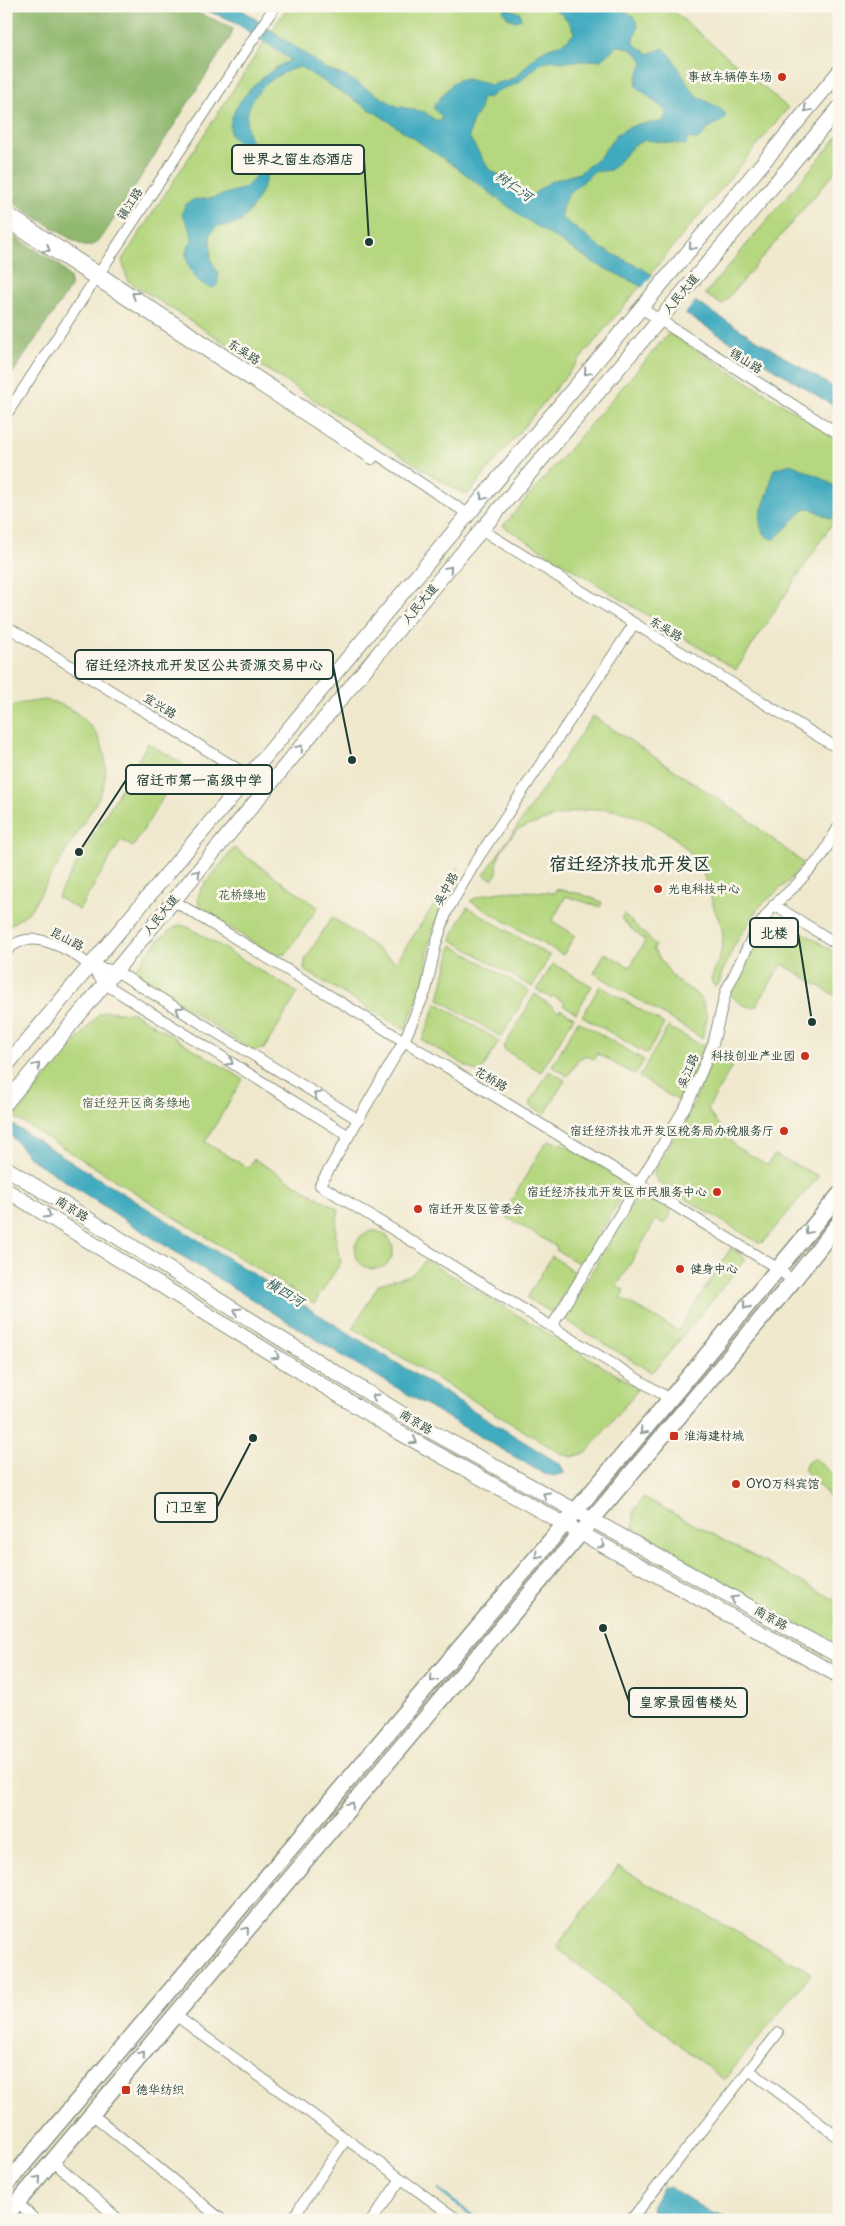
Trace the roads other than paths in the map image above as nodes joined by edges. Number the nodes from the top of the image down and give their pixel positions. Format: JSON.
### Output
{"nodes":[{"id":1,"x":275,"y":6,"type":"edge"},
{"id":2,"x":839,"y":72,"type":"edge"},
{"id":3,"x":839,"y":108,"type":"edge"},
{"id":4,"x":6,"y":211,"type":"edge"},
{"id":5,"x":6,"y":222,"type":"edge"},
{"id":6,"x":708,"y":227,"type":"junction"},
{"id":7,"x":726,"y":242,"type":"junction"},
{"id":8,"x":97,"y":276,"type":"junction"},
{"id":9,"x":641,"y":308,"type":"junction"},
{"id":10,"x":661,"y":318,"type":"junction"},
{"id":11,"x":6,"y":415,"type":"edge"},
{"id":12,"x":839,"y":428,"type":"edge"},
{"id":13,"x":839,"y":434,"type":"edge"},
{"id":14,"x":466,"y":516,"type":"junction"},
{"id":15,"x":482,"y":530,"type":"junction"},
{"id":16,"x":634,"y":624,"type":"junction"},
{"id":17,"x":6,"y":626,"type":"edge"},
{"id":18,"x":839,"y":749,"type":"edge"},
{"id":19,"x":249,"y":776,"type":"junction"},
{"id":20,"x":839,"y":826,"type":"edge"},
{"id":21,"x":174,"y":900,"type":"junction"},
{"id":22,"x":774,"y":905,"type":"junction"},
{"id":23,"x":839,"y":945,"type":"edge"},
{"id":24,"x":6,"y":952,"type":"edge"},
{"id":25,"x":90,"y":966,"type":"junction"},
{"id":26,"x":116,"y":971,"type":"junction"},
{"id":27,"x":105,"y":984,"type":"junction"},
{"id":28,"x":404,"y":1041,"type":"junction"},
{"id":29,"x":6,"y":1066,"type":"edge"},
{"id":30,"x":6,"y":1103,"type":"edge"},
{"id":31,"x":359,"y":1120,"type":"junction"},
{"id":32,"x":349,"y":1136,"type":"junction"},
{"id":33,"x":6,"y":1168,"type":"edge"},
{"id":34,"x":638,"y":1183,"type":"junction"},
{"id":35,"x":6,"y":1190,"type":"edge"},
{"id":36,"x":838,"y":1198,"type":"edge"},
{"id":37,"x":839,"y":1222,"type":"edge"},
{"id":38,"x":777,"y":1268,"type":"junction"},
{"id":39,"x":793,"y":1281,"type":"junction"},
{"id":40,"x":552,"y":1326,"type":"junction"},
{"id":41,"x":670,"y":1399,"type":"junction"},
{"id":42,"x":575,"y":1511,"type":"junction"},
{"id":43,"x":591,"y":1520,"type":"junction"},
{"id":44,"x":563,"y":1524,"type":"junction"},
{"id":45,"x":580,"y":1533,"type":"junction"},
{"id":46,"x":839,"y":1656,"type":"edge"},
{"id":47,"x":839,"y":1676,"type":"edge"},
{"id":48,"x":175,"y":2015,"type":"junction"},
{"id":49,"x":778,"y":2033,"type":"dead end"},
{"id":50,"x":749,"y":2070,"type":"junction"},
{"id":51,"x":92,"y":2114,"type":"junction"},
{"id":52,"x":839,"y":2138,"type":"edge"},
{"id":53,"x":346,"y":2139,"type":"junction"},
{"id":54,"x":53,"y":2161,"type":"junction"},
{"id":55,"x":401,"y":2178,"type":"junction"},
{"id":56,"x":6,"y":2185,"type":"edge"},
{"id":57,"x":18,"y":2203,"type":"junction"},
{"id":58,"x":6,"y":2216,"type":"edge"},
{"id":59,"x":35,"y":2220,"type":"edge"},
{"id":60,"x":119,"y":2220,"type":"edge"},
{"id":61,"x":222,"y":2220,"type":"edge"},
{"id":62,"x":300,"y":2220,"type":"edge"},
{"id":63,"x":372,"y":2220,"type":"edge"},
{"id":64,"x":458,"y":2220,"type":"edge"},
{"id":65,"x":631,"y":2220,"type":"edge"}],
"edges":[{"from":1,"to":8,"type":"street","name":"镇江路"},
{"from":2,"to":6,"type":"main road","name":"人民大道","one_way":true},
{"from":3,"to":7,"type":"main road","name":"人民大道"},
{"from":4,"to":8,"type":"street","name":"东吴路"},
{"from":5,"to":8,"type":"street","name":"东吴路","one_way":true},
{"from":6,"to":7,"type":"main road"},
{"from":6,"to":9,"type":"main road","name":"人民大道","one_way":true},
{"from":7,"to":10,"type":"main road","name":"人民大道"},
{"from":8,"to":11,"type":"street","name":"镇江路"},
{"from":8,"to":14,"type":"street","name":"东吴路"},
{"from":9,"to":10,"type":"street","name":"锡山路"},
{"from":9,"to":14,"type":"main road","name":"人民大道","one_way":true},
{"from":10,"to":12,"type":"street","name":"锡山路"},
{"from":10,"to":13,"type":"street","name":"锡山路"},
{"from":10,"to":15,"type":"main road","name":"人民大道"},
{"from":14,"to":19,"type":"main road","name":"人民大道"},
{"from":15,"to":16,"type":"street","name":"东吴路"},
{"from":21,"to":15,"type":"main road","name":"人民大道","one_way":true},
{"from":16,"to":18,"type":"street","name":"东吴路"},
{"from":16,"to":28,"type":"street","name":"吴中路"},
{"from":17,"to":19,"type":"street","name":"宜兴路"},
{"from":19,"to":25,"type":"main road","name":"人民大道"},
{"from":20,"to":22,"type":"street","name":"吴江路"},
{"from":21,"to":26,"type":"main road","name":"人民大道"},
{"from":21,"to":28,"type":"street","name":"花桥路"},
{"from":22,"to":23,"type":"street"},
{"from":22,"to":34,"type":"street","name":"吴江路"},
{"from":24,"to":25,"type":"street","name":"昆山路"},
{"from":25,"to":26,"type":"street"},
{"from":25,"to":27,"type":"street"},
{"from":25,"to":29,"type":"main road","name":"人民大道"},
{"from":26,"to":27,"type":"main road","name":"人民大道"},
{"from":31,"to":26,"type":"street","one_way":true},
{"from":30,"to":27,"type":"main road","name":"人民大道","one_way":true},
{"from":27,"to":32,"type":"street","one_way":true},
{"from":28,"to":31,"type":"street","name":"吴中路"},
{"from":28,"to":34,"type":"street","name":"花桥路"},
{"from":31,"to":32,"type":"street","name":"吴中路"},
{"from":32,"to":40,"type":"street","name":"吴中路"},
{"from":42,"to":33,"type":"main road","name":"南京路","one_way":true},
{"from":34,"to":38,"type":"street","name":"花桥路"},
{"from":34,"to":40,"type":"street","name":"吴江路"},
{"from":35,"to":44,"type":"main road","name":"南京路","one_way":true},
{"from":36,"to":38,"type":"highway","one_way":true},
{"from":37,"to":39,"type":"highway"},
{"from":38,"to":39,"type":"street","name":"花桥路"},
{"from":38,"to":41,"type":"highway","one_way":true},
{"from":39,"to":43,"type":"highway"},
{"from":40,"to":41,"type":"street"},
{"from":41,"to":42,"type":"highway","one_way":true},
{"from":42,"to":43,"type":"main road","name":"南京路"},
{"from":42,"to":44,"type":"highway"},
{"from":43,"to":45,"type":"highway"},
{"from":46,"to":43,"type":"main road","name":"南京路","one_way":true},
{"from":44,"to":45,"type":"main road","name":"南京路"},
{"from":44,"to":56,"type":"highway","one_way":true},
{"from":45,"to":47,"type":"main road","name":"南京路","one_way":true},
{"from":48,"to":45,"type":"highway","one_way":true},
{"from":51,"to":48,"type":"highway","one_way":true},
{"from":48,"to":53,"type":"street"},
{"from":49,"to":50,"type":"street"},
{"from":50,"to":52,"type":"street"},
{"from":50,"to":65,"type":"street"},
{"from":51,"to":54,"type":"highway"},
{"from":51,"to":61,"type":"street"},
{"from":53,"to":55,"type":"street"},
{"from":53,"to":62,"type":"street"},
{"from":57,"to":54,"type":"highway","one_way":true},
{"from":54,"to":60,"type":"street"},
{"from":55,"to":63,"type":"street"},
{"from":55,"to":64,"type":"street"},
{"from":57,"to":58,"type":"highway"},
{"from":57,"to":59,"type":"street"}]}
